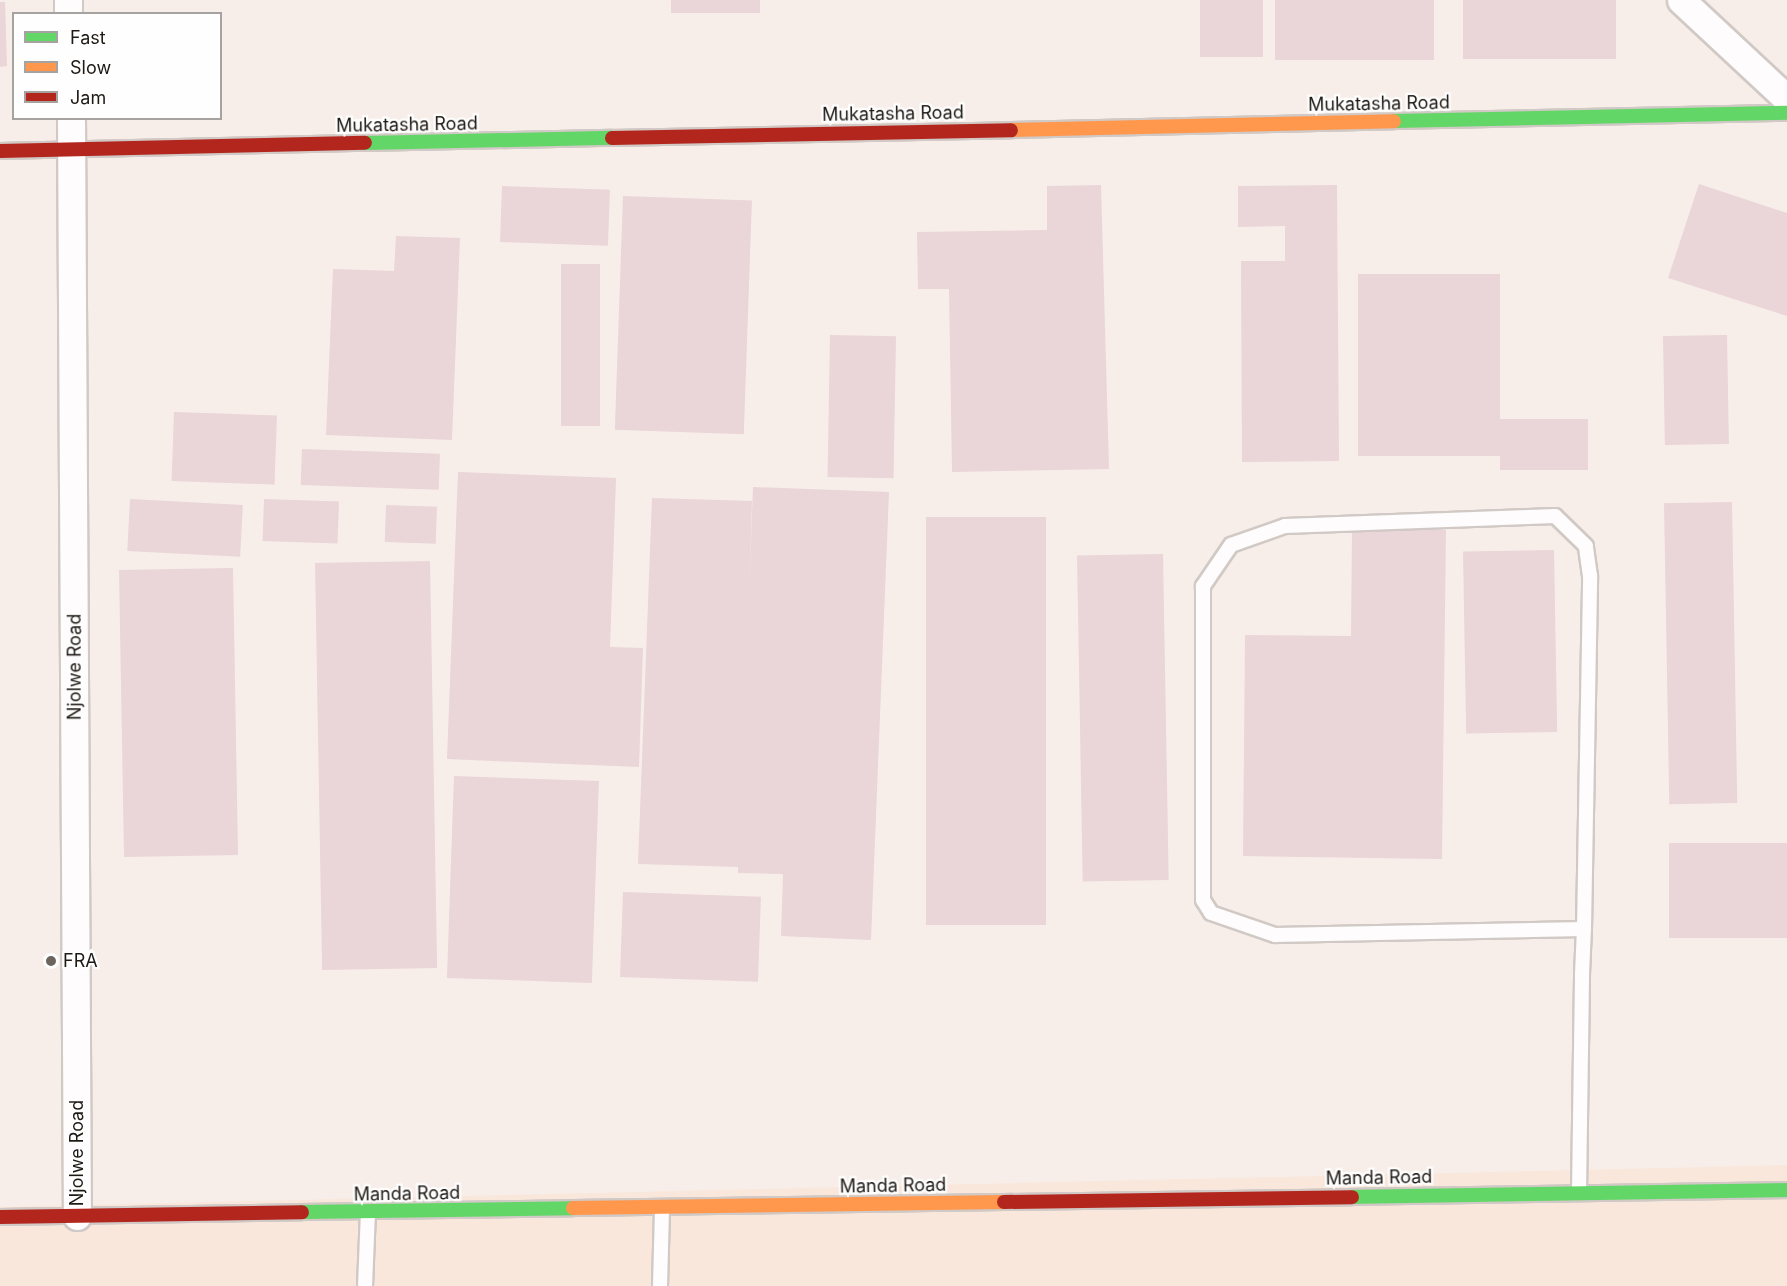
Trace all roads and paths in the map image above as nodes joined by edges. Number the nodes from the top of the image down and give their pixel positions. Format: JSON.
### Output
{"nodes":[{"id":1,"x":1681,"y":0,"type":"edge"},
{"id":2,"x":1787,"y":99,"type":"edge"},
{"id":3,"x":1787,"y":113,"type":"edge"},
{"id":4,"x":71,"y":120,"type":"edge"},
{"id":5,"x":72,"y":150,"type":"junction"},
{"id":6,"x":0,"y":151,"type":"edge"},
{"id":7,"x":1584,"y":929,"type":"junction"},
{"id":8,"x":1787,"y":1190,"type":"edge"},
{"id":9,"x":1579,"y":1193,"type":"junction"},
{"id":10,"x":662,"y":1208,"type":"junction"},
{"id":11,"x":368,"y":1212,"type":"junction"},
{"id":12,"x":77,"y":1216,"type":"junction"},
{"id":13,"x":0,"y":1217,"type":"edge"},
{"id":14,"x":365,"y":1286,"type":"edge"},
{"id":15,"x":660,"y":1286,"type":"edge"}],
"edges":[{"from":1,"to":2,"type":"street"},
{"from":3,"to":5,"type":"street","name":"Mukatasha Road"},
{"from":4,"to":5,"type":"street","name":"Njolwe Road"},
{"from":5,"to":6,"type":"street","name":"Mukatasha Road"},
{"from":5,"to":12,"type":"street","name":"Njolwe Road"},
{"from":7,"to":7,"type":"lane"},
{"from":7,"to":9,"type":"lane"},
{"from":8,"to":9,"type":"street","name":"Manda Road"},
{"from":9,"to":10,"type":"street","name":"Manda Road"},
{"from":10,"to":11,"type":"street","name":"Manda Road"},
{"from":10,"to":15,"type":"lane"},
{"from":11,"to":12,"type":"street","name":"Manda Road"},
{"from":11,"to":14,"type":"lane"},
{"from":12,"to":13,"type":"street","name":"Manda Road"}]}
